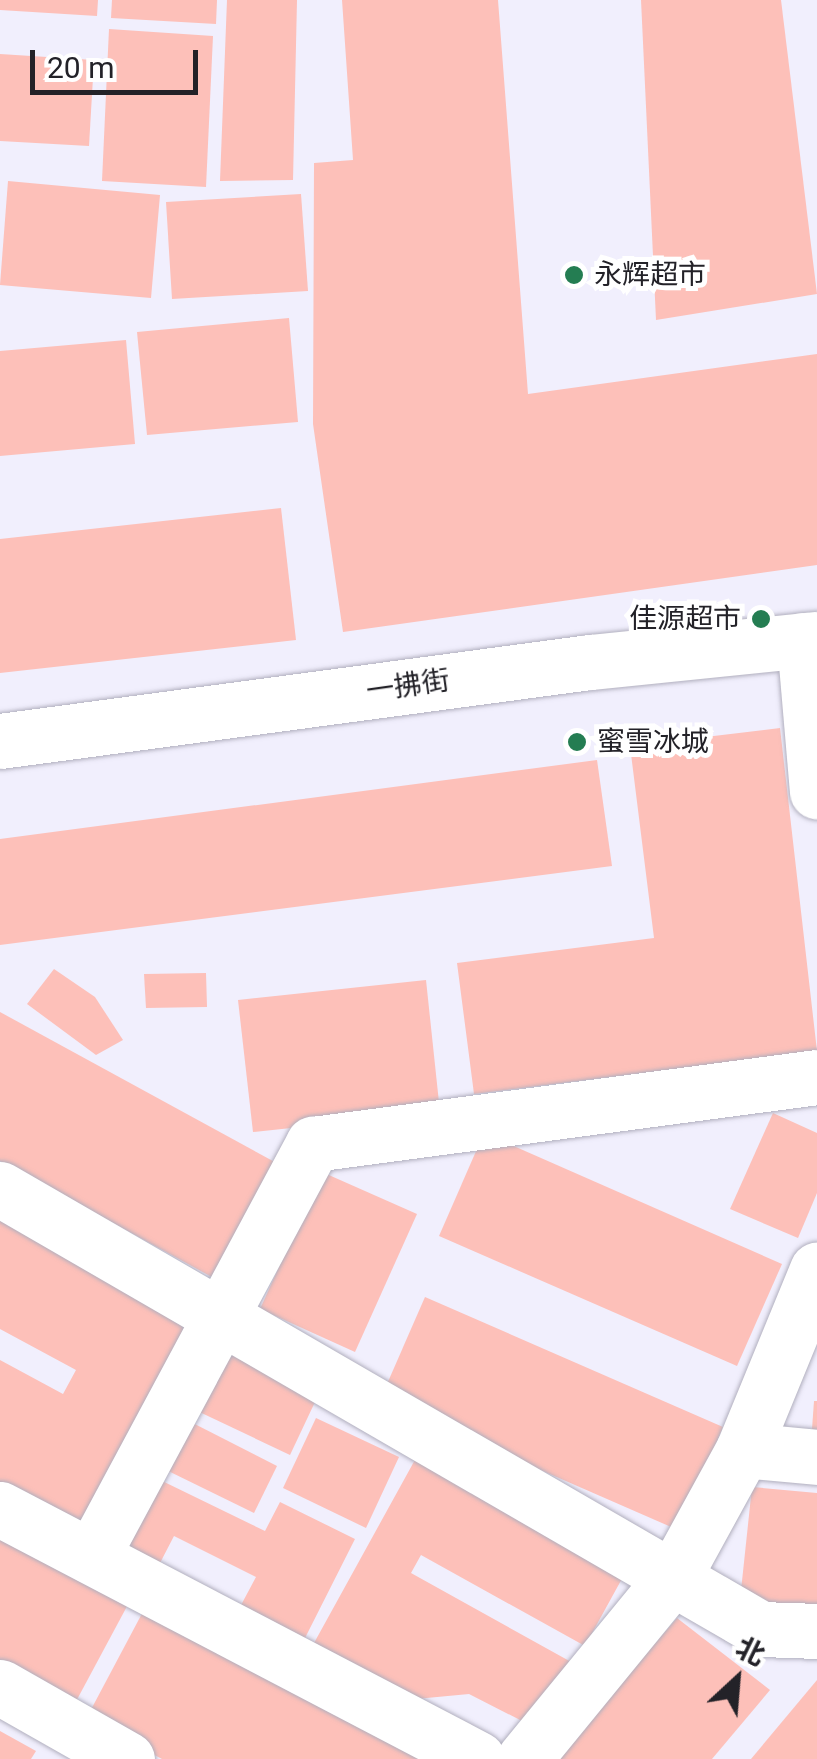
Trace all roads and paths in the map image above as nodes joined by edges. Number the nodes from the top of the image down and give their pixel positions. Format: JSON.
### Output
{"nodes":[{"id":1,"x":811,"y":639,"type":"edge"},
{"id":2,"x":0,"y":742,"type":"edge"},
{"id":3,"x":817,"y":791,"type":"edge"},
{"id":4,"x":817,"y":1077,"type":"edge"},
{"id":5,"x":0,"y":1189,"type":"edge"},
{"id":6,"x":817,"y":1270,"type":"edge"},
{"id":7,"x":222,"y":1312,"type":"junction"},
{"id":8,"x":743,"y":1450,"type":"junction"},
{"id":9,"x":817,"y":1457,"type":"edge"},
{"id":10,"x":0,"y":1509,"type":"edge"},
{"id":11,"x":92,"y":1556,"type":"junction"},
{"id":12,"x":674,"y":1576,"type":"junction"},
{"id":13,"x":817,"y":1631,"type":"edge"},
{"id":14,"x":0,"y":1687,"type":"edge"},
{"id":15,"x":127,"y":1759,"type":"edge"},
{"id":16,"x":478,"y":1759,"type":"edge"},
{"id":17,"x":524,"y":1759,"type":"edge"}],
"edges":[{"from":1,"to":2,"type":"street","name":"一拂街"},
{"from":1,"to":3,"type":"street"},
{"from":4,"to":7,"type":"street"},
{"from":5,"to":7,"type":"street"},
{"from":6,"to":8,"type":"street"},
{"from":7,"to":11,"type":"street"},
{"from":7,"to":12,"type":"street"},
{"from":8,"to":9,"type":"street"},
{"from":8,"to":12,"type":"street"},
{"from":10,"to":11,"type":"street"},
{"from":11,"to":16,"type":"street"},
{"from":12,"to":13,"type":"street"},
{"from":12,"to":17,"type":"street"},
{"from":14,"to":15,"type":"street"}]}
